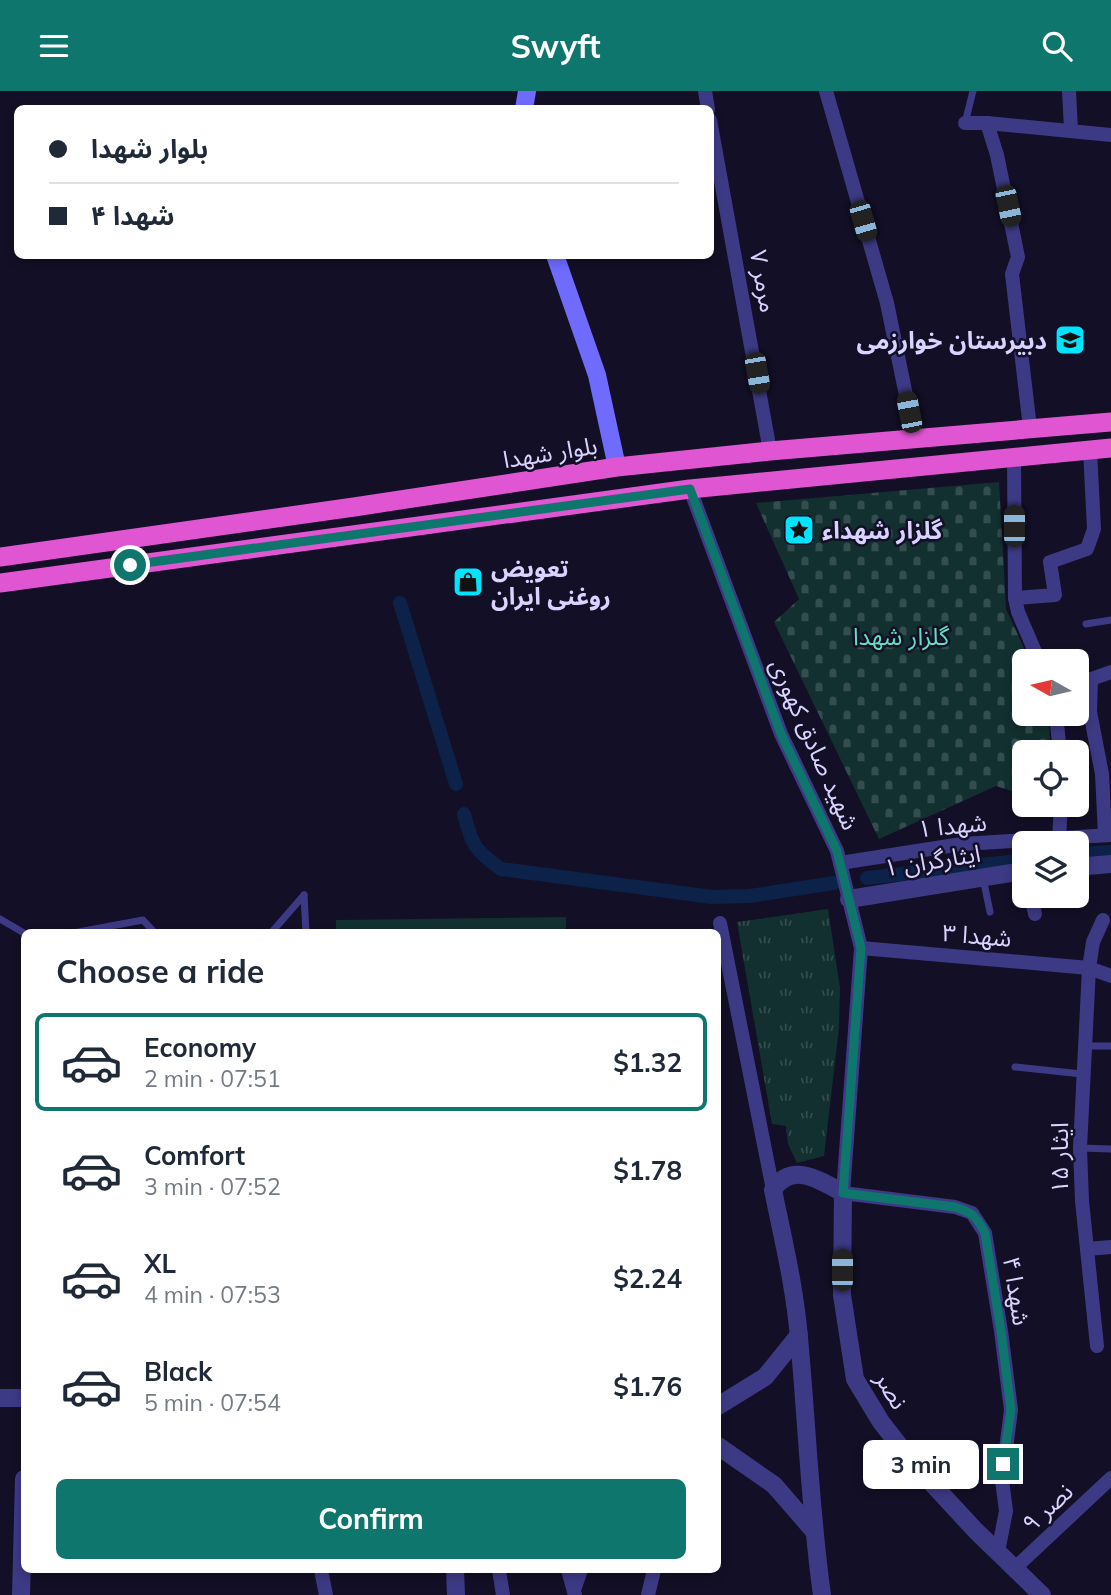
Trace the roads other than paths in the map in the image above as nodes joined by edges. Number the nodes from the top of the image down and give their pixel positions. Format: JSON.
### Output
{"nodes":[{"id":1,"x":826,"y":91,"type":"edge"},
{"id":2,"x":972,"y":91,"type":"edge"},
{"id":3,"x":1069,"y":91,"type":"edge"},
{"id":4,"x":965,"y":123,"type":"joint"},
{"id":5,"x":987,"y":123,"type":"junction"},
{"id":6,"x":1071,"y":130,"type":"junction"},
{"id":7,"x":1111,"y":135,"type":"edge"},
{"id":8,"x":714,"y":142,"type":"edge"},
{"id":9,"x":556,"y":259,"type":"edge"},
{"id":10,"x":1111,"y":422,"type":"edge"},
{"id":11,"x":1030,"y":428,"type":"junction"},
{"id":12,"x":915,"y":439,"type":"junction"},
{"id":13,"x":1111,"y":449,"type":"edge"},
{"id":14,"x":1090,"y":450,"type":"junction"},
{"id":15,"x":770,"y":451,"type":"junction"},
{"id":16,"x":1014,"y":456,"type":"junction"},
{"id":17,"x":617,"y":467,"type":"junction"},
{"id":18,"x":690,"y":489,"type":"junction"},
{"id":19,"x":123,"y":539,"type":"junction"},
{"id":20,"x":63,"y":548,"type":"junction"},
{"id":21,"x":0,"y":557,"type":"edge"},
{"id":22,"x":130,"y":565,"type":"junction"},
{"id":23,"x":68,"y":573,"type":"junction"},
{"id":24,"x":0,"y":583,"type":"edge"},
{"id":25,"x":1015,"y":598,"type":"junction"},
{"id":26,"x":1111,"y":620,"type":"edge"},
{"id":27,"x":1086,"y":624,"type":"dead end"},
{"id":28,"x":1035,"y":649,"type":"edge"},
{"id":29,"x":1111,"y":672,"type":"edge"},
{"id":30,"x":1108,"y":835,"type":"edge"},
{"id":31,"x":1089,"y":837,"type":"edge"},
{"id":32,"x":1012,"y":841,"type":"edge"},
{"id":33,"x":840,"y":863,"type":"junction"},
{"id":34,"x":1111,"y":864,"type":"edge"},
{"id":35,"x":1089,"y":866,"type":"edge"},
{"id":36,"x":1012,"y":873,"type":"edge"},
{"id":37,"x":983,"y":877,"type":"junction"},
{"id":38,"x":849,"y":899,"type":"junction"},
{"id":39,"x":1034,"y":908,"type":"edge"},
{"id":40,"x":990,"y":912,"type":"dead end"},
{"id":41,"x":1035,"y":914,"type":"dead end"},
{"id":42,"x":0,"y":919,"type":"edge"},
{"id":43,"x":1103,"y":920,"type":"dead end"},
{"id":44,"x":720,"y":923,"type":"dead end"},
{"id":45,"x":94,"y":929,"type":"edge"},
{"id":46,"x":151,"y":929,"type":"edge"},
{"id":47,"x":274,"y":929,"type":"edge"},
{"id":48,"x":306,"y":929,"type":"edge"},
{"id":49,"x":21,"y":931,"type":"edge"},
{"id":50,"x":861,"y":948,"type":"junction"},
{"id":51,"x":1089,"y":968,"type":"junction"},
{"id":52,"x":1111,"y":976,"type":"edge"},
{"id":53,"x":1084,"y":1046,"type":"junction"},
{"id":54,"x":1111,"y":1046,"type":"edge"},
{"id":55,"x":1015,"y":1067,"type":"dead end"},
{"id":56,"x":1082,"y":1073,"type":"junction"},
{"id":57,"x":1080,"y":1148,"type":"junction"},
{"id":58,"x":1111,"y":1149,"type":"edge"},
{"id":59,"x":773,"y":1190,"type":"junction"},
{"id":60,"x":843,"y":1193,"type":"junction"},
{"id":61,"x":1111,"y":1247,"type":"edge"},
{"id":62,"x":1087,"y":1249,"type":"junction"},
{"id":63,"x":799,"y":1335,"type":"junction"},
{"id":64,"x":1097,"y":1346,"type":"dead end"},
{"id":65,"x":0,"y":1398,"type":"edge"},
{"id":66,"x":21,"y":1398,"type":"edge"},
{"id":67,"x":721,"y":1404,"type":"edge"},
{"id":68,"x":721,"y":1448,"type":"edge"},
{"id":69,"x":1111,"y":1478,"type":"edge"},
{"id":70,"x":813,"y":1530,"type":"junction"},
{"id":71,"x":998,"y":1552,"type":"junction"},
{"id":72,"x":1014,"y":1568,"type":"junction"},
{"id":73,"x":22,"y":1573,"type":"edge"},
{"id":74,"x":322,"y":1573,"type":"edge"},
{"id":75,"x":455,"y":1573,"type":"edge"},
{"id":76,"x":499,"y":1573,"type":"edge"},
{"id":77,"x":569,"y":1573,"type":"edge"},
{"id":78,"x":580,"y":1573,"type":"edge"},
{"id":79,"x":653,"y":1573,"type":"edge"},
{"id":80,"x":575,"y":1593,"type":"edge"},
{"id":81,"x":21,"y":1595,"type":"edge"},
{"id":82,"x":326,"y":1595,"type":"edge"},
{"id":83,"x":456,"y":1595,"type":"edge"},
{"id":84,"x":503,"y":1595,"type":"edge"},
{"id":85,"x":648,"y":1595,"type":"edge"},
{"id":86,"x":822,"y":1595,"type":"edge"},
{"id":87,"x":1042,"y":1595,"type":"edge"}],
"edges":[{"from":1,"to":12,"type":"street"},
{"from":2,"to":4,"type":"lane"},
{"from":3,"to":6,"type":"street"},
{"from":4,"to":5,"type":"street"},
{"from":5,"to":6,"type":"street"},
{"from":5,"to":11,"type":"street"},
{"from":6,"to":7,"type":"street"},
{"from":8,"to":15,"type":"street","name":"مرمر ۷"},
{"from":9,"to":17,"type":"main road"},
{"from":10,"to":11,"type":"highway","name":"بلوار شهدا"},
{"from":11,"to":12,"type":"highway","name":"بلوار شهدا"},
{"from":12,"to":15,"type":"highway","name":"بلوار شهدا"},
{"from":13,"to":14,"type":"highway"},
{"from":14,"to":16,"type":"highway"},
{"from":14,"to":25,"type":"street"},
{"from":15,"to":17,"type":"highway","name":"بلوار شهدا"},
{"from":16,"to":18,"type":"highway"},
{"from":16,"to":25,"type":"street"},
{"from":17,"to":19,"type":"highway","name":"بلوار شهدا"},
{"from":18,"to":22,"type":"highway"},
{"from":18,"to":33,"type":"street","name":"شهید صادق کهوری"},
{"from":19,"to":20,"type":"highway","name":"بلوار شهدا"},
{"from":19,"to":22,"type":"highway"},
{"from":20,"to":21,"type":"highway","name":"بلوار شهدا"},
{"from":20,"to":23,"type":"highway"},
{"from":22,"to":23,"type":"highway"},
{"from":23,"to":24,"type":"highway"},
{"from":25,"to":28,"type":"street"},
{"from":26,"to":27,"type":"lane"},
{"from":29,"to":30,"type":"street"},
{"from":30,"to":31,"type":"street","name":"شهدا ۱"},
{"from":32,"to":33,"type":"street","name":"شهدا ۱"},
{"from":33,"to":38,"type":"street","name":"شهید صادق کهوری"},
{"from":34,"to":35,"type":"street"},
{"from":36,"to":37,"type":"street","name":"ایثارگران ۱"},
{"from":37,"to":38,"type":"street","name":"ایثارگران ۱"},
{"from":37,"to":40,"type":"lane"},
{"from":38,"to":50,"type":"street","name":"شهید صادق کهوری"},
{"from":39,"to":41,"type":"street"},
{"from":42,"to":49,"type":"lane"},
{"from":43,"to":51,"type":"street","name":"ایثار ۱۵"},
{"from":44,"to":59,"type":"street"},
{"from":45,"to":46,"type":"lane"},
{"from":47,"to":48,"type":"lane"},
{"from":50,"to":51,"type":"street","name":"شهدا ۳"},
{"from":50,"to":60,"type":"street","name":"شهید صادق کهوری"},
{"from":51,"to":52,"type":"street","name":"شهدا ۳"},
{"from":51,"to":53,"type":"street","name":"ایثار ۱۵"},
{"from":53,"to":54,"type":"lane"},
{"from":53,"to":56,"type":"street","name":"ایثار ۱۵"},
{"from":55,"to":56,"type":"lane"},
{"from":56,"to":57,"type":"street","name":"ایثار ۱۵"},
{"from":57,"to":58,"type":"lane"},
{"from":57,"to":62,"type":"street","name":"ایثار ۱۵"},
{"from":59,"to":60,"type":"street"},
{"from":59,"to":63,"type":"street"},
{"from":60,"to":71,"type":"street","name":"نصر"},
{"from":60,"to":71,"type":"street","name":"شهدا ۴"},
{"from":61,"to":62,"type":"street"},
{"from":62,"to":64,"type":"street","name":"ایثار ۱۵"},
{"from":63,"to":67,"type":"street"},
{"from":63,"to":70,"type":"street"},
{"from":65,"to":66,"type":"street"},
{"from":68,"to":70,"type":"street"},
{"from":69,"to":72,"type":"street","name":"نصر ۹"},
{"from":70,"to":86,"type":"street"},
{"from":71,"to":72,"type":"street","name":"نصر"},
{"from":72,"to":87,"type":"street","name":"نصر"},
{"from":73,"to":81,"type":"street"},
{"from":74,"to":82,"type":"street"},
{"from":75,"to":83,"type":"street"},
{"from":76,"to":84,"type":"street"},
{"from":77,"to":80,"type":"street"},
{"from":78,"to":80,"type":"street"},
{"from":79,"to":85,"type":"street"}]}
